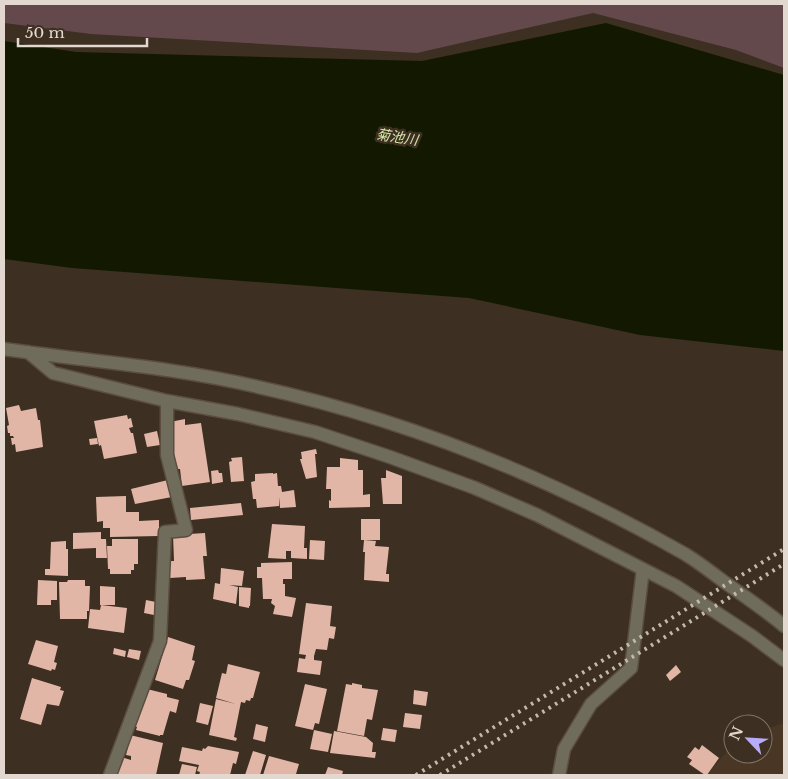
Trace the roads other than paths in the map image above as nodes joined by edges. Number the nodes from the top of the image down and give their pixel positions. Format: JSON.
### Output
{"nodes":[{"id":1,"x":4,"y":349,"type":"edge"},
{"id":2,"x":28,"y":352,"type":"junction"},
{"id":3,"x":167,"y":401,"type":"junction"},
{"id":4,"x":644,"y":569,"type":"junction"},
{"id":5,"x":784,"y":626,"type":"edge"},
{"id":6,"x":784,"y":660,"type":"edge"},
{"id":7,"x":110,"y":775,"type":"edge"},
{"id":8,"x":559,"y":775,"type":"edge"}],
"edges":[{"from":1,"to":2,"type":"street"},
{"from":2,"to":3,"type":"street"},
{"from":2,"to":5,"type":"street"},
{"from":3,"to":4,"type":"street"},
{"from":3,"to":7,"type":"street"},
{"from":4,"to":6,"type":"street"},
{"from":4,"to":8,"type":"street"}]}
